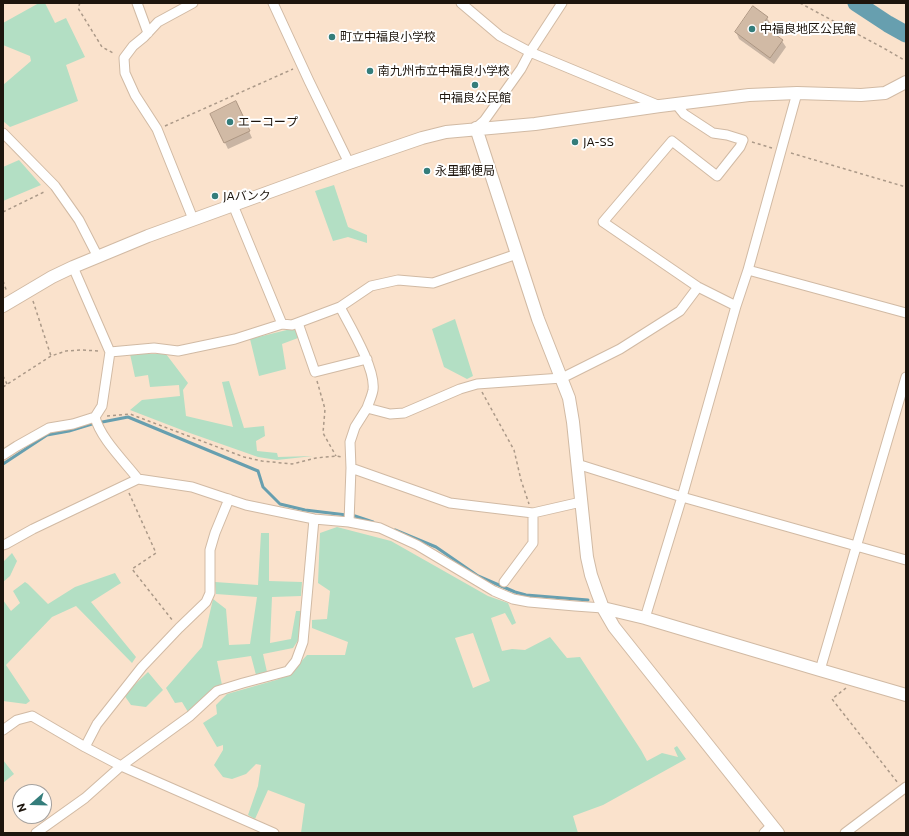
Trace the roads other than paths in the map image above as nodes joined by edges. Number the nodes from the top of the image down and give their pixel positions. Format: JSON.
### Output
{"nodes":[{"id":1,"x":137,"y":3,"type":"edge"},
{"id":2,"x":193,"y":3,"type":"edge"},
{"id":3,"x":274,"y":3,"type":"edge"},
{"id":4,"x":461,"y":3,"type":"edge"},
{"id":5,"x":562,"y":3,"type":"edge"},
{"id":6,"x":148,"y":33,"type":"junction"},
{"id":7,"x":530,"y":52,"type":"junction"},
{"id":8,"x":906,"y":82,"type":"edge"},
{"id":9,"x":797,"y":93,"type":"junction"},
{"id":10,"x":676,"y":104,"type":"junction"},
{"id":11,"x":660,"y":106,"type":"junction"},
{"id":12,"x":476,"y":128,"type":"junction"},
{"id":13,"x":3,"y":133,"type":"edge"},
{"id":14,"x":349,"y":163,"type":"junction"},
{"id":15,"x":233,"y":206,"type":"junction"},
{"id":16,"x":193,"y":219,"type":"junction"},
{"id":17,"x":517,"y":254,"type":"junction"},
{"id":18,"x":98,"y":257,"type":"junction"},
{"id":19,"x":73,"y":267,"type":"junction"},
{"id":20,"x":748,"y":270,"type":"junction"},
{"id":21,"x":698,"y":287,"type":"junction"},
{"id":22,"x":3,"y":306,"type":"edge"},
{"id":23,"x":736,"y":306,"type":"junction"},
{"id":24,"x":340,"y":307,"type":"junction"},
{"id":25,"x":906,"y":313,"type":"edge"},
{"id":26,"x":298,"y":323,"type":"junction"},
{"id":27,"x":282,"y":324,"type":"junction"},
{"id":28,"x":110,"y":352,"type":"junction"},
{"id":29,"x":366,"y":359,"type":"junction"},
{"id":30,"x":906,"y":377,"type":"edge"},
{"id":31,"x":562,"y":378,"type":"junction"},
{"id":32,"x":367,"y":408,"type":"junction"},
{"id":33,"x":96,"y":421,"type":"junction"},
{"id":34,"x":3,"y":455,"type":"edge"},
{"id":35,"x":351,"y":463,"type":"junction"},
{"id":36,"x":577,"y":464,"type":"junction"},
{"id":37,"x":138,"y":479,"type":"junction"},
{"id":38,"x":682,"y":497,"type":"junction"},
{"id":39,"x":229,"y":499,"type":"junction"},
{"id":40,"x":581,"y":502,"type":"junction"},
{"id":41,"x":533,"y":513,"type":"junction"},
{"id":42,"x":350,"y":517,"type":"junction"},
{"id":43,"x":314,"y":519,"type":"junction"},
{"id":44,"x":3,"y":545,"type":"edge"},
{"id":45,"x":856,"y":546,"type":"junction"},
{"id":46,"x":906,"y":560,"type":"edge"},
{"id":47,"x":504,"y":582,"type":"dead end"},
{"id":48,"x":603,"y":608,"type":"junction"},
{"id":49,"x":645,"y":618,"type":"junction"},
{"id":50,"x":820,"y":670,"type":"junction"},
{"id":51,"x":906,"y":695,"type":"edge"},
{"id":52,"x":3,"y":730,"type":"edge"},
{"id":53,"x":85,"y":747,"type":"junction"},
{"id":54,"x":122,"y":766,"type":"junction"},
{"id":55,"x":905,"y":788,"type":"edge"},
{"id":56,"x":771,"y":830,"type":"edge"},
{"id":57,"x":36,"y":833,"type":"edge"},
{"id":58,"x":274,"y":833,"type":"edge"},
{"id":59,"x":845,"y":833,"type":"edge"}],
"edges":[{"from":1,"to":6,"type":"street"},
{"from":2,"to":6,"type":"street"},
{"from":3,"to":14,"type":"street"},
{"from":4,"to":7,"type":"street"},
{"from":5,"to":7,"type":"street"},
{"from":6,"to":16,"type":"street"},
{"from":7,"to":11,"type":"street"},
{"from":7,"to":12,"type":"street"},
{"from":8,"to":9,"type":"street"},
{"from":9,"to":10,"type":"street"},
{"from":9,"to":20,"type":"street"},
{"from":10,"to":11,"type":"street"},
{"from":10,"to":21,"type":"street"},
{"from":11,"to":12,"type":"street"},
{"from":12,"to":14,"type":"street"},
{"from":12,"to":17,"type":"street"},
{"from":13,"to":18,"type":"street"},
{"from":14,"to":15,"type":"street"},
{"from":15,"to":16,"type":"street"},
{"from":15,"to":27,"type":"street"},
{"from":16,"to":18,"type":"street"},
{"from":17,"to":24,"type":"street"},
{"from":17,"to":31,"type":"street"},
{"from":18,"to":19,"type":"street"},
{"from":19,"to":22,"type":"street"},
{"from":19,"to":28,"type":"street"},
{"from":20,"to":23,"type":"street"},
{"from":20,"to":25,"type":"street"},
{"from":21,"to":23,"type":"street"},
{"from":21,"to":31,"type":"street"},
{"from":23,"to":38,"type":"street"},
{"from":24,"to":26,"type":"street"},
{"from":24,"to":29,"type":"street"},
{"from":26,"to":27,"type":"street"},
{"from":26,"to":29,"type":"street"},
{"from":27,"to":28,"type":"street"},
{"from":28,"to":33,"type":"street"},
{"from":29,"to":32,"type":"street"},
{"from":30,"to":45,"type":"street"},
{"from":31,"to":32,"type":"street"},
{"from":31,"to":36,"type":"street"},
{"from":32,"to":35,"type":"street"},
{"from":33,"to":34,"type":"street"},
{"from":33,"to":37,"type":"street"},
{"from":35,"to":41,"type":"street"},
{"from":35,"to":42,"type":"street"},
{"from":36,"to":38,"type":"street"},
{"from":36,"to":40,"type":"street"},
{"from":37,"to":39,"type":"street"},
{"from":37,"to":44,"type":"street"},
{"from":38,"to":45,"type":"street"},
{"from":38,"to":49,"type":"street"},
{"from":39,"to":43,"type":"street"},
{"from":39,"to":53,"type":"street"},
{"from":40,"to":41,"type":"street"},
{"from":40,"to":48,"type":"street"},
{"from":41,"to":47,"type":"street"},
{"from":42,"to":43,"type":"street"},
{"from":42,"to":48,"type":"street"},
{"from":43,"to":54,"type":"street"},
{"from":45,"to":46,"type":"street"},
{"from":45,"to":50,"type":"street"},
{"from":48,"to":49,"type":"street"},
{"from":48,"to":56,"type":"street"},
{"from":49,"to":50,"type":"street"},
{"from":50,"to":51,"type":"street"},
{"from":52,"to":53,"type":"street"},
{"from":53,"to":54,"type":"street"},
{"from":54,"to":57,"type":"street"},
{"from":54,"to":58,"type":"street"},
{"from":55,"to":59,"type":"street"}]}
